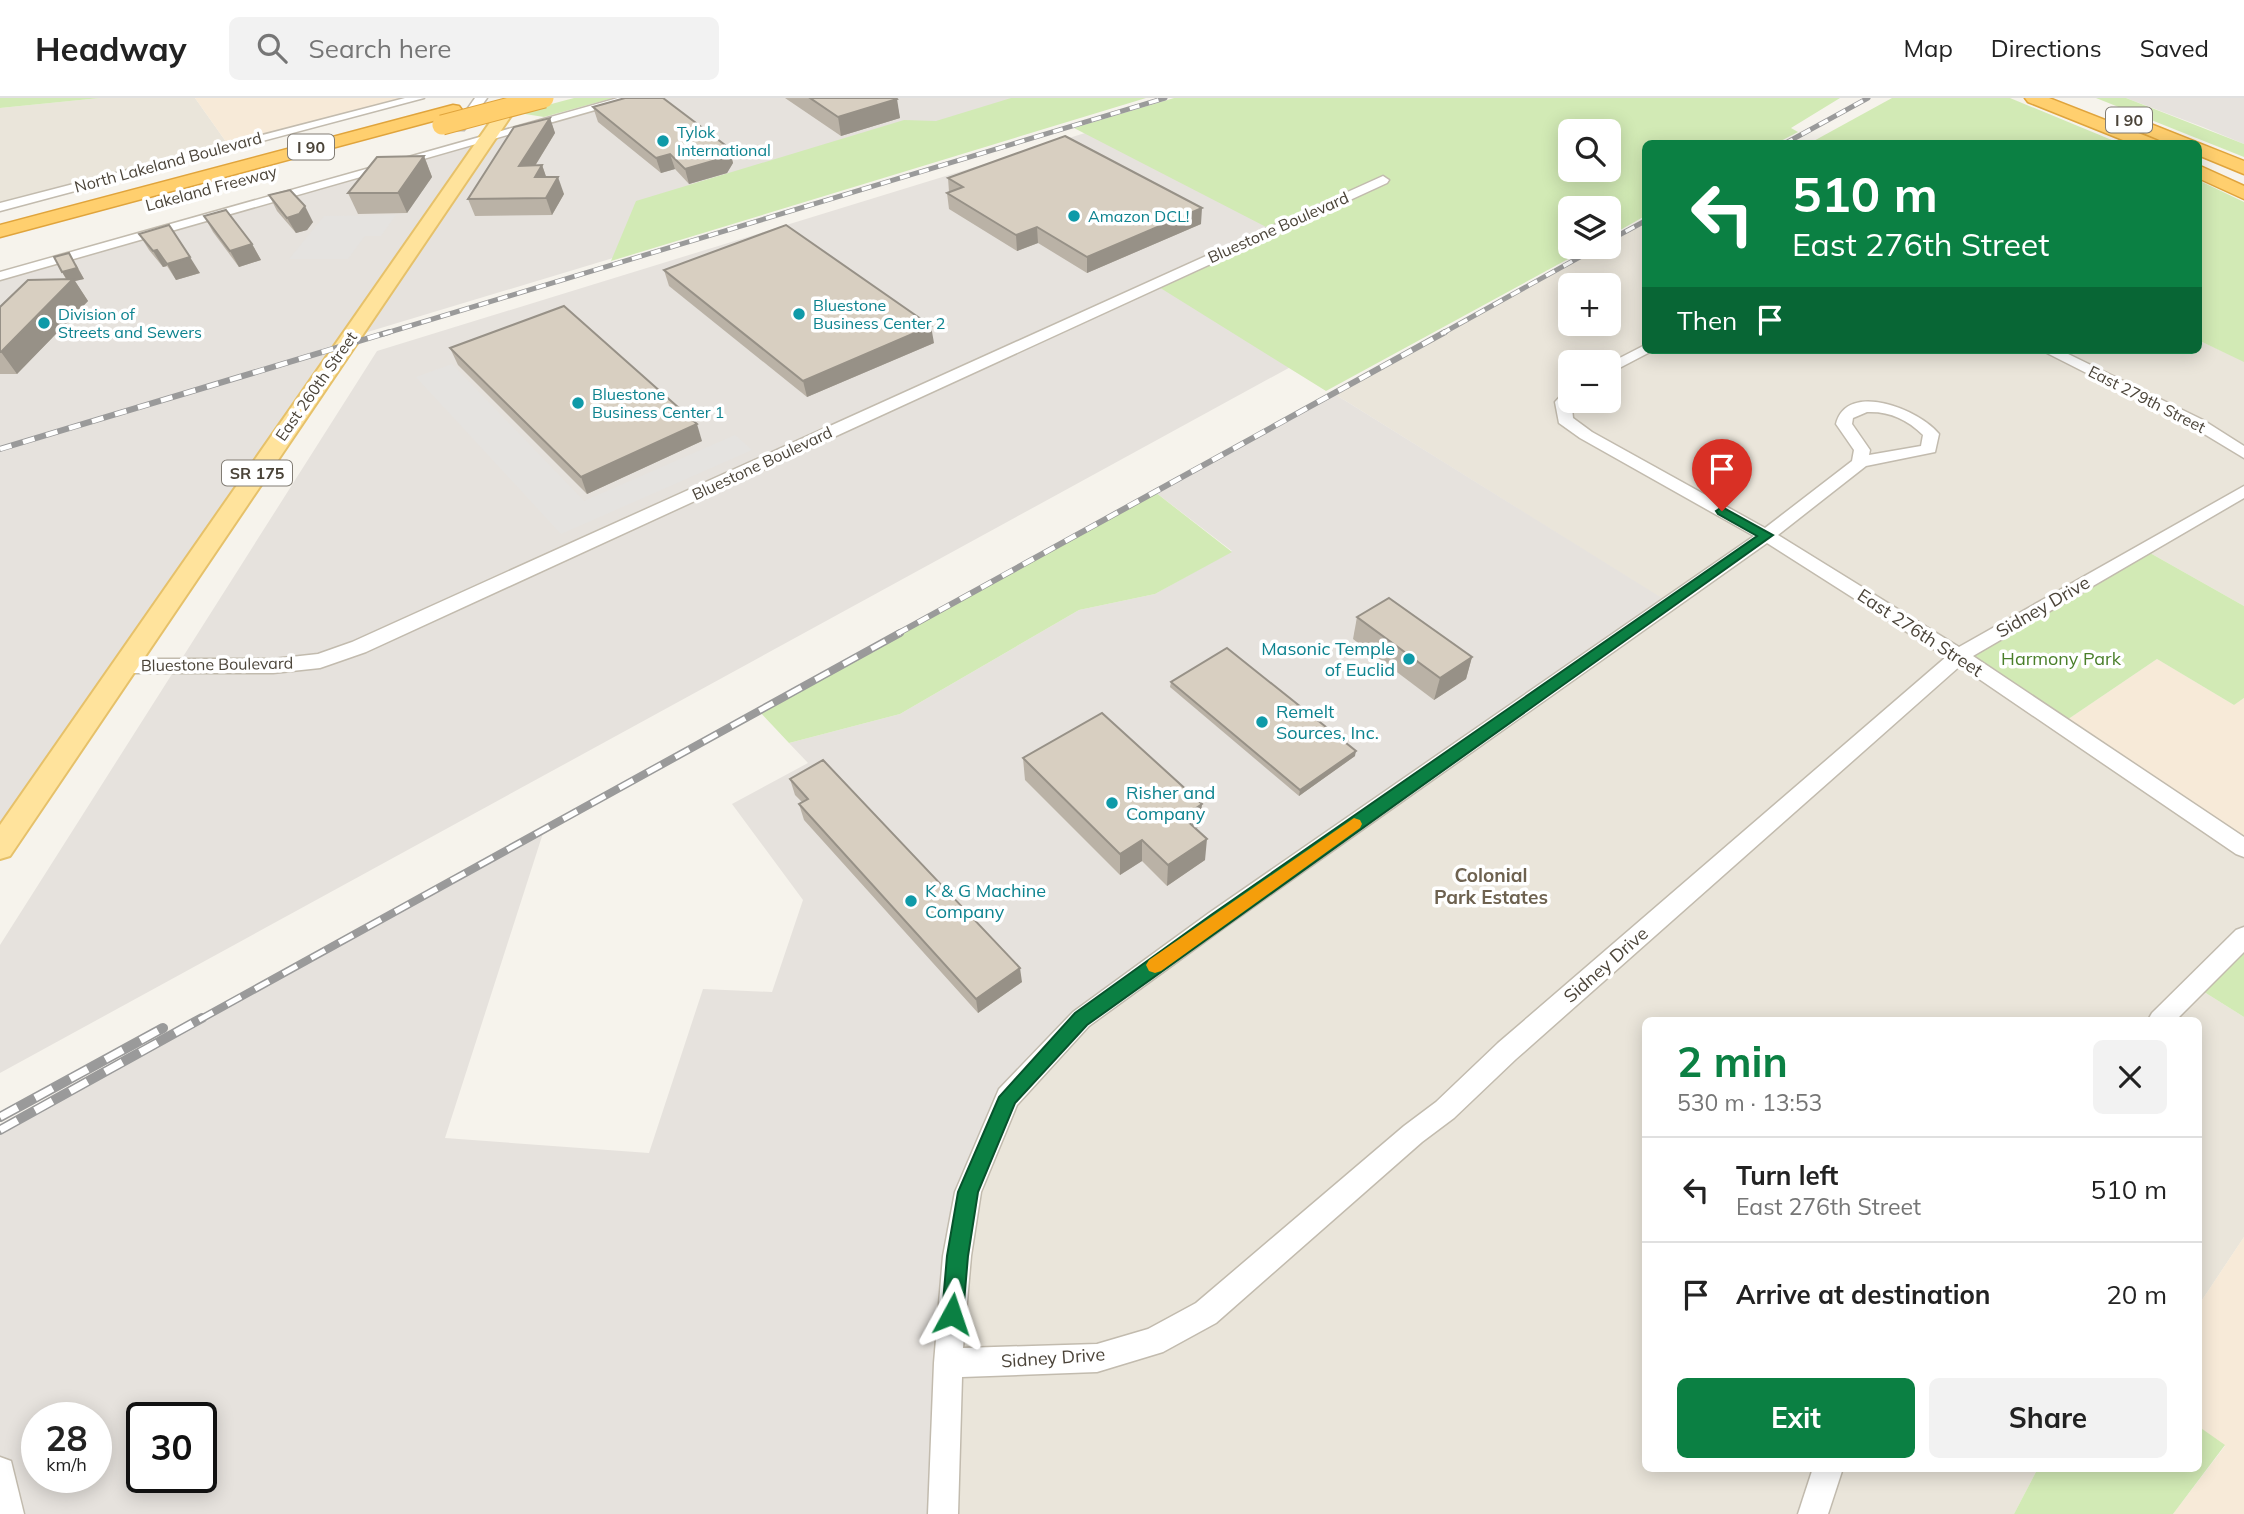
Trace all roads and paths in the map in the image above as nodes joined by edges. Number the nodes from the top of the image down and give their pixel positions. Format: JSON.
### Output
{"nodes":[{"id":1,"x":418,"y":98,"type":"edge"},
{"id":2,"x":481,"y":98,"type":"edge"},
{"id":3,"x":497,"y":98,"type":"edge"},
{"id":4,"x":515,"y":98,"type":"edge"},
{"id":5,"x":544,"y":98,"type":"edge"},
{"id":6,"x":631,"y":98,"type":"edge"},
{"id":7,"x":2034,"y":98,"type":"edge"},
{"id":8,"x":2072,"y":105,"type":"edge"},
{"id":9,"x":488,"y":138,"type":"junction"},
{"id":10,"x":2130,"y":140,"type":"edge"},
{"id":11,"x":2142,"y":140,"type":"edge"},
{"id":12,"x":2174,"y":140,"type":"edge"},
{"id":13,"x":2202,"y":150,"type":"edge"},
{"id":14,"x":409,"y":159,"type":"junction"},
{"id":15,"x":2202,"y":166,"type":"edge"},
{"id":16,"x":2244,"y":168,"type":"edge"},
{"id":17,"x":465,"y":171,"type":"junction"},
{"id":18,"x":2202,"y":173,"type":"edge"},
{"id":19,"x":1383,"y":180,"type":"dead end"},
{"id":20,"x":169,"y":185,"type":"junction"},
{"id":21,"x":2244,"y":185,"type":"edge"},
{"id":22,"x":2244,"y":193,"type":"edge"},
{"id":23,"x":0,"y":207,"type":"edge"},
{"id":24,"x":0,"y":222,"type":"edge"},
{"id":25,"x":0,"y":231,"type":"edge"},
{"id":26,"x":0,"y":248,"type":"edge"},
{"id":27,"x":0,"y":276,"type":"edge"},
{"id":28,"x":1642,"y":351,"type":"edge"},
{"id":29,"x":2056,"y":354,"type":"edge"},
{"id":30,"x":1621,"y":363,"type":"edge"},
{"id":31,"x":1564,"y":413,"type":"edge"},
{"id":32,"x":2244,"y":453,"type":"edge"},
{"id":33,"x":1860,"y":463,"type":"junction"},
{"id":34,"x":2243,"y":491,"type":"edge"},
{"id":35,"x":1767,"y":535,"type":"junction"},
{"id":36,"x":1958,"y":656,"type":"junction"},
{"id":37,"x":123,"y":666,"type":"junction"},
{"id":38,"x":0,"y":848,"type":"edge"},
{"id":39,"x":2244,"y":848,"type":"edge"},
{"id":40,"x":2244,"y":937,"type":"edge"},
{"id":41,"x":2163,"y":1017,"type":"edge"},
{"id":42,"x":948,"y":1363,"type":"junction"},
{"id":43,"x":0,"y":1472,"type":"edge"},
{"id":44,"x":1827,"y":1472,"type":"edge"},
{"id":45,"x":9,"y":1514,"type":"edge"},
{"id":46,"x":943,"y":1514,"type":"edge"},
{"id":47,"x":1813,"y":1514,"type":"edge"}],
"edges":[{"from":1,"to":23,"type":"street","name":"North Lakeland Boulevard"},
{"from":2,"to":14,"type":"street"},
{"from":3,"to":20,"type":"highway","name":"Lakeland Freeway","number":"I 90"},
{"from":4,"to":9,"type":"main road","name":"East 260th Street","number":"SR 175"},
{"from":5,"to":26,"type":"highway","name":"Lakeland Freeway","number":"I 90","bridge":true},
{"from":6,"to":9,"type":"street"},
{"from":7,"to":8,"type":"highway","number":"I 90"},
{"from":8,"to":10,"type":"highway"},
{"from":8,"to":11,"type":"highway","number":"I 90"},
{"from":8,"to":12,"type":"highway","number":"I 90"},
{"from":9,"to":14,"type":"street"},
{"from":9,"to":17,"type":"main road","name":"East 260th Street","number":"SR 175"},
{"from":13,"to":16,"type":"highway"},
{"from":14,"to":17,"type":"street"},
{"from":14,"to":27,"type":"street"},
{"from":15,"to":21,"type":"highway"},
{"from":17,"to":37,"type":"main road","name":"East 260th Street","number":"SR 175"},
{"from":18,"to":22,"type":"highway"},
{"from":19,"to":37,"type":"street","name":"Bluestone Boulevard"},
{"from":20,"to":24,"type":"highway"},
{"from":20,"to":25,"type":"highway","name":"Lakeland Freeway","number":"I 90"},
{"from":28,"to":30,"type":"street"},
{"from":29,"to":32,"type":"street","name":"East 279th Street"},
{"from":31,"to":35,"type":"street","name":"East 276th Street"},
{"from":33,"to":33,"type":"street"},
{"from":33,"to":35,"type":"street"},
{"from":34,"to":36,"type":"street","name":"Sidney Drive"},
{"from":35,"to":36,"type":"street","name":"East 276th Street"},
{"from":35,"to":42,"type":"street"},
{"from":36,"to":39,"type":"street","name":"East 276th Street"},
{"from":36,"to":42,"type":"street","name":"Sidney Drive"},
{"from":37,"to":38,"type":"main road","name":"East 260th Street","number":"SR 175"},
{"from":40,"to":41,"type":"street"},
{"from":42,"to":46,"type":"street"},
{"from":43,"to":45,"type":"street"},
{"from":44,"to":47,"type":"street"}]}
